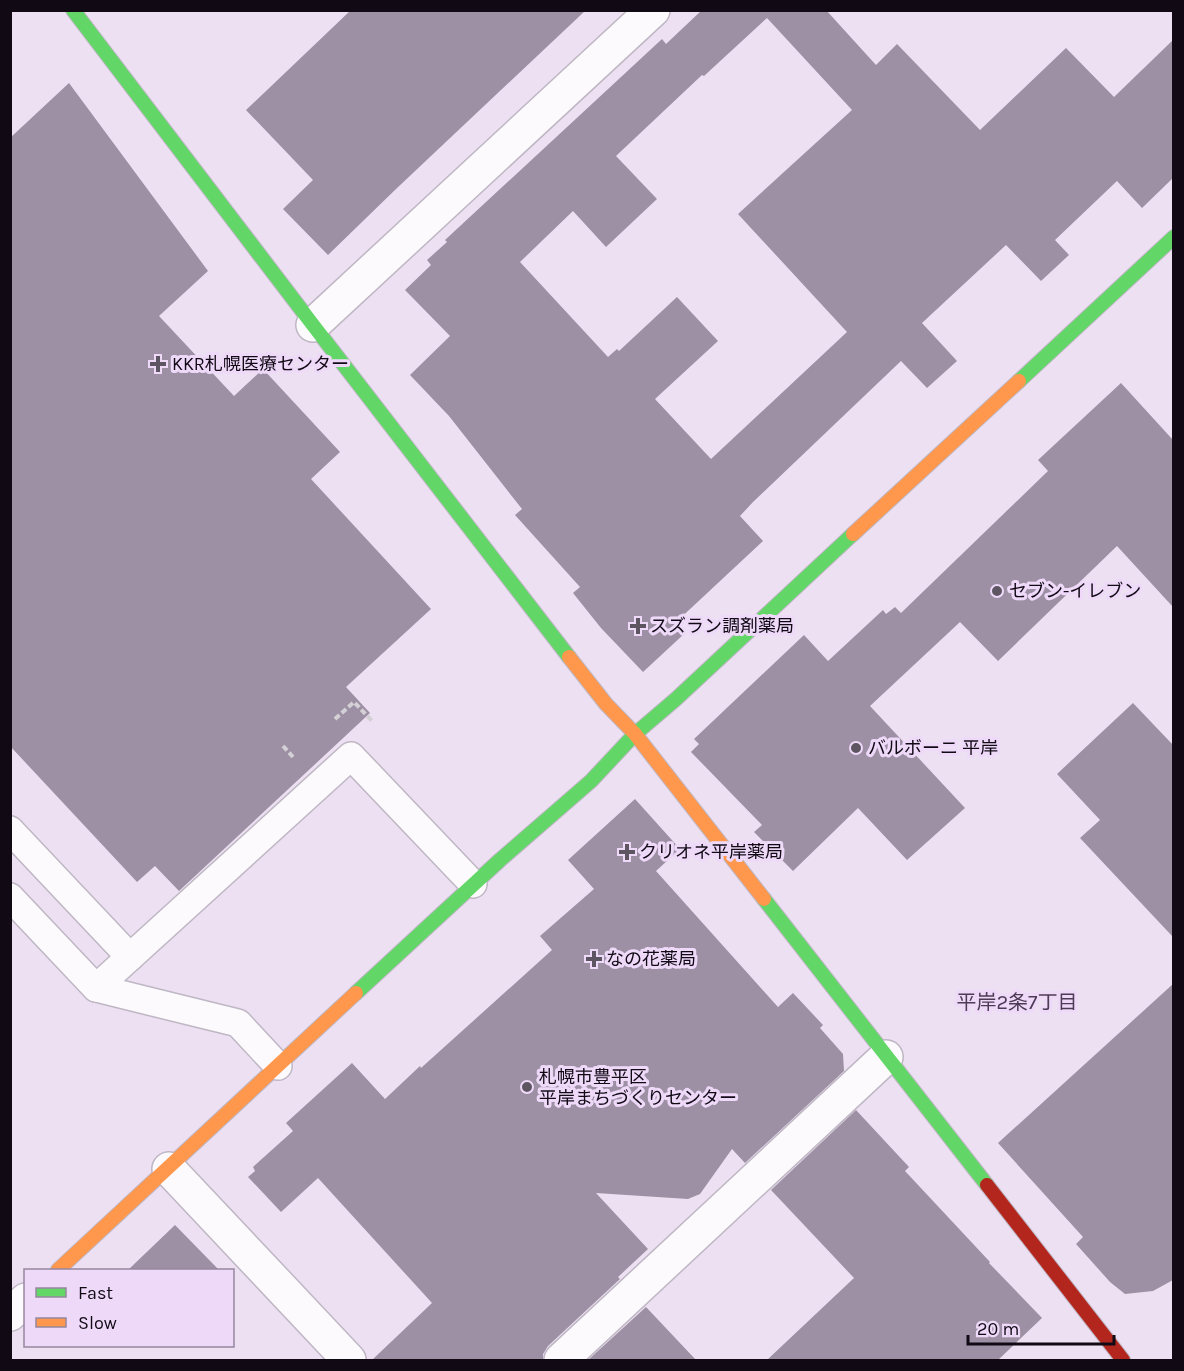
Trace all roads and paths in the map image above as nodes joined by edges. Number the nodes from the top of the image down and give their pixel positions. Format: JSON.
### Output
{"nodes":[{"id":1,"x":73,"y":10,"type":"edge"},
{"id":2,"x":653,"y":10,"type":"edge"},
{"id":3,"x":1173,"y":237,"type":"edge"},
{"id":4,"x":313,"y":325,"type":"junction"},
{"id":5,"x":635,"y":734,"type":"junction"},
{"id":6,"x":283,"y":746,"type":"dead end"},
{"id":7,"x":293,"y":758,"type":"dead end"},
{"id":8,"x":10,"y":830,"type":"edge"},
{"id":9,"x":473,"y":884,"type":"junction"},
{"id":10,"x":10,"y":897,"type":"edge"},
{"id":11,"x":130,"y":957,"type":"junction"},
{"id":12,"x":96,"y":988,"type":"junction"},
{"id":13,"x":886,"y":1057,"type":"junction"},
{"id":14,"x":278,"y":1066,"type":"junction"},
{"id":15,"x":169,"y":1169,"type":"junction"},
{"id":16,"x":59,"y":1269,"type":"edge"},
{"id":17,"x":24,"y":1302,"type":"edge"},
{"id":18,"x":10,"y":1314,"type":"edge"},
{"id":19,"x":349,"y":1360,"type":"edge"},
{"id":20,"x":561,"y":1360,"type":"edge"},
{"id":21,"x":1123,"y":1360,"type":"edge"}],
"edges":[{"from":1,"to":4,"type":"street"},
{"from":2,"to":4,"type":"street"},
{"from":3,"to":5,"type":"street"},
{"from":4,"to":5,"type":"street"},
{"from":5,"to":9,"type":"street"},
{"from":5,"to":13,"type":"street"},
{"from":6,"to":7,"type":"path"},
{"from":8,"to":11,"type":"lane"},
{"from":9,"to":11,"type":"lane"},
{"from":9,"to":14,"type":"street"},
{"from":10,"to":12,"type":"lane"},
{"from":11,"to":12,"type":"lane"},
{"from":12,"to":14,"type":"lane"},
{"from":13,"to":20,"type":"street"},
{"from":13,"to":21,"type":"street"},
{"from":14,"to":15,"type":"street"},
{"from":15,"to":16,"type":"street"},
{"from":15,"to":19,"type":"street"},
{"from":17,"to":18,"type":"street"}]}
